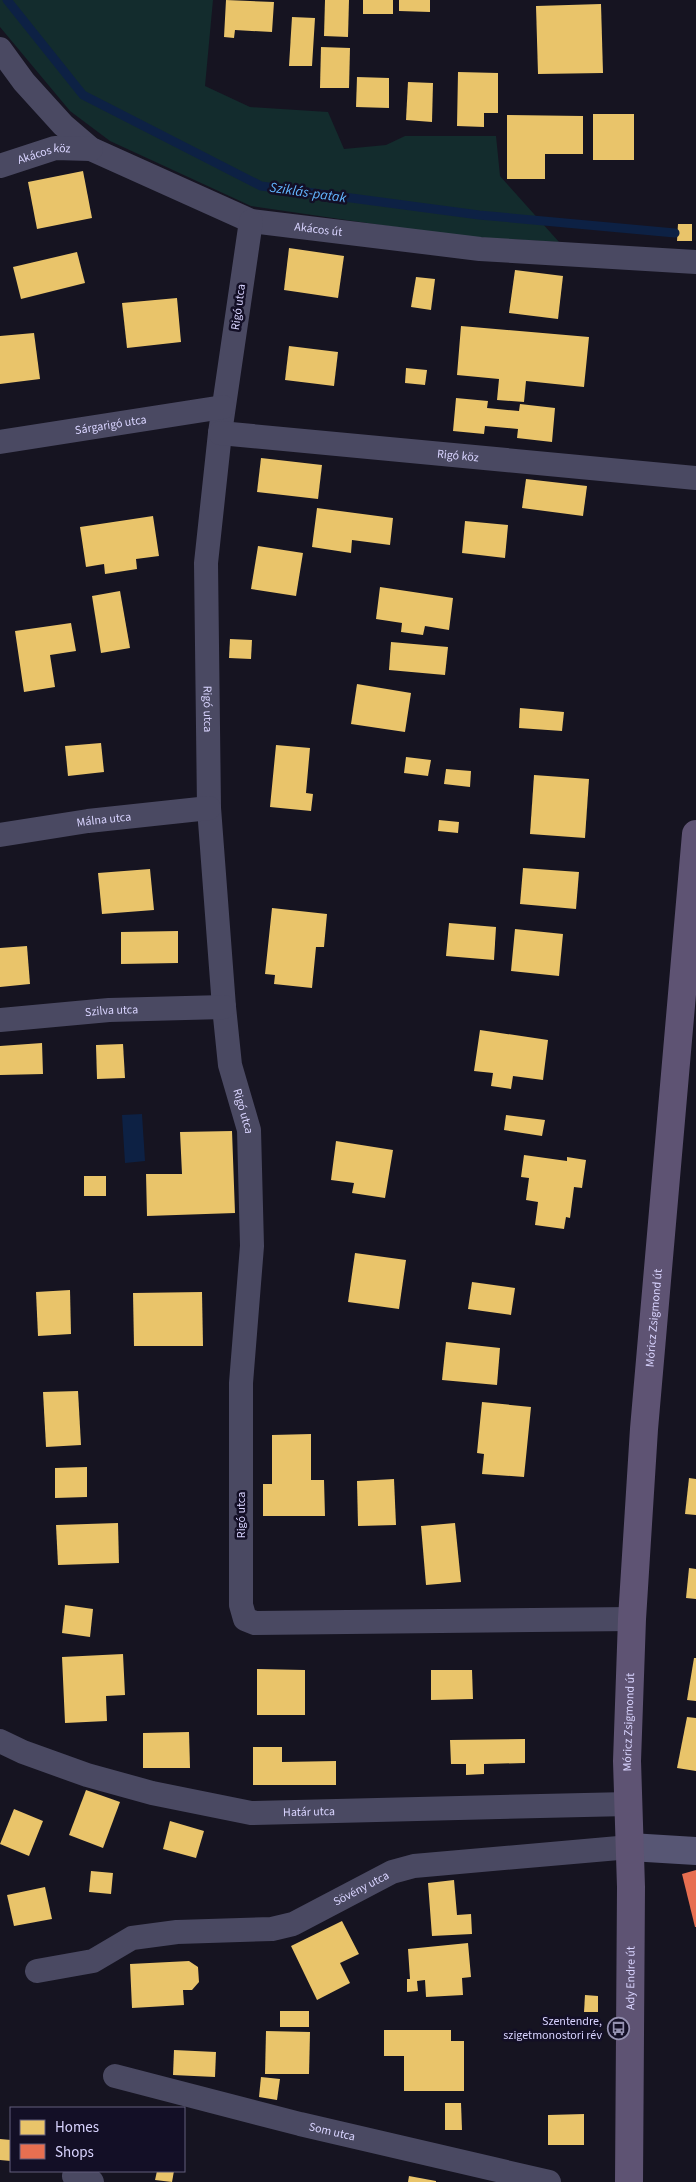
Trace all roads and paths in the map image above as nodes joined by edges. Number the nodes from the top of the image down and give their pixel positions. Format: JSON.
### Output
{"nodes":[{"id":1,"x":0,"y":49,"type":"edge"},
{"id":2,"x":91,"y":149,"type":"junction"},
{"id":3,"x":0,"y":166,"type":"edge"},
{"id":4,"x":251,"y":221,"type":"junction"},
{"id":5,"x":696,"y":262,"type":"edge"},
{"id":6,"x":223,"y":407,"type":"junction"},
{"id":7,"x":220,"y":433,"type":"junction"},
{"id":8,"x":0,"y":442,"type":"edge"},
{"id":9,"x":696,"y":478,"type":"edge"},
{"id":10,"x":209,"y":808,"type":"junction"},
{"id":11,"x":696,"y":834,"type":"edge"},
{"id":12,"x":0,"y":835,"type":"edge"},
{"id":13,"x":224,"y":1007,"type":"junction"},
{"id":14,"x":0,"y":1020,"type":"edge"},
{"id":15,"x":632,"y":1619,"type":"junction"},
{"id":16,"x":0,"y":1741,"type":"edge"},
{"id":17,"x":628,"y":1804,"type":"junction"},
{"id":18,"x":630,"y":1847,"type":"junction"},
{"id":19,"x":696,"y":1851,"type":"edge"},
{"id":20,"x":37,"y":1971,"type":"dead end"},
{"id":21,"x":115,"y":2076,"type":"dead end"},
{"id":22,"x":549,"y":2182,"type":"edge"},
{"id":23,"x":629,"y":2182,"type":"edge"}],
"edges":[{"from":1,"to":2,"type":"street","name":"Akácos út"},
{"from":2,"to":3,"type":"street","name":"Akácos köz"},
{"from":2,"to":4,"type":"street","name":"Akácos út"},
{"from":4,"to":5,"type":"street","name":"Akácos út"},
{"from":4,"to":6,"type":"street","name":"Rigó utca"},
{"from":6,"to":7,"type":"street","name":"Rigó utca"},
{"from":6,"to":8,"type":"street","name":"Sárgarigó utca"},
{"from":7,"to":9,"type":"street","name":"Rigó köz"},
{"from":7,"to":10,"type":"street","name":"Rigó utca"},
{"from":10,"to":12,"type":"street","name":"Málna utca"},
{"from":10,"to":13,"type":"street","name":"Rigó utca"},
{"from":11,"to":15,"type":"main road","name":"Móricz Zsigmond út"},
{"from":13,"to":14,"type":"street","name":"Szilva utca"},
{"from":13,"to":15,"type":"street","name":"Rigó utca"},
{"from":15,"to":17,"type":"main road","name":"Móricz Zsigmond út"},
{"from":16,"to":17,"type":"street","name":"Határ utca"},
{"from":17,"to":18,"type":"main road","name":"Ady Endre út"},
{"from":18,"to":19,"type":"street","name":"Sövény utca"},
{"from":18,"to":20,"type":"street","name":"Sövény utca"},
{"from":18,"to":23,"type":"main road","name":"Ady Endre út"},
{"from":21,"to":22,"type":"street","name":"Som utca"}]}
